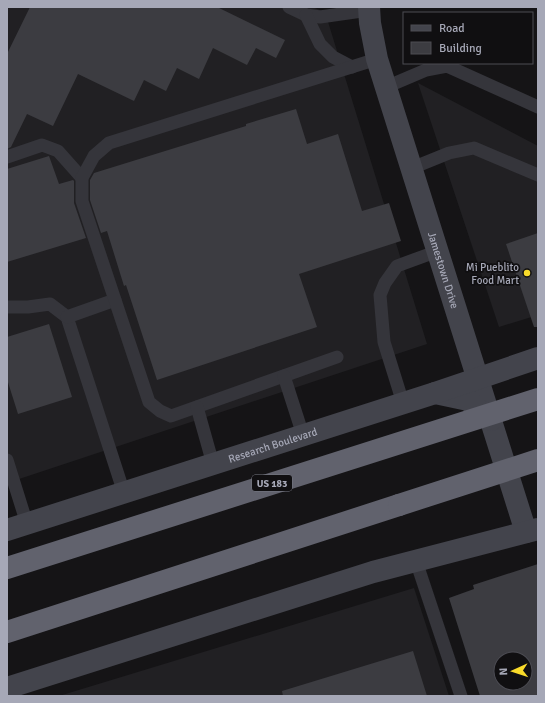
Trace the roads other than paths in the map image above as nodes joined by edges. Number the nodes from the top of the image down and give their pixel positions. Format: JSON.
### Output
{"nodes":[{"id":1,"x":289,"y":7,"type":"edge"},
{"id":2,"x":369,"y":8,"type":"edge"},
{"id":3,"x":306,"y":16,"type":"junction"},
{"id":4,"x":377,"y":59,"type":"junction"},
{"id":5,"x":352,"y":67,"type":"junction"},
{"id":6,"x":386,"y":88,"type":"junction"},
{"id":7,"x":538,"y":107,"type":"edge"},
{"id":8,"x":7,"y":157,"type":"edge"},
{"id":9,"x":412,"y":168,"type":"junction"},
{"id":10,"x":538,"y":175,"type":"edge"},
{"id":11,"x":82,"y":178,"type":"junction"},
{"id":12,"x":438,"y":251,"type":"junction"},
{"id":13,"x":115,"y":300,"type":"junction"},
{"id":14,"x":7,"y":306,"type":"edge"},
{"id":15,"x":66,"y":317,"type":"junction"},
{"id":16,"x":337,"y":357,"type":"dead end"},
{"id":17,"x":538,"y":358,"type":"edge"},
{"id":18,"x":284,"y":376,"type":"junction"},
{"id":19,"x":478,"y":378,"type":"junction"},
{"id":20,"x":435,"y":393,"type":"junction"},
{"id":21,"x":538,"y":399,"type":"edge"},
{"id":22,"x":403,"y":403,"type":"junction"},
{"id":23,"x":197,"y":407,"type":"junction"},
{"id":24,"x":491,"y":420,"type":"junction"},
{"id":25,"x":303,"y":435,"type":"junction"},
{"id":26,"x":7,"y":460,"type":"edge"},
{"id":27,"x":538,"y":460,"type":"edge"},
{"id":28,"x":213,"y":464,"type":"junction"},
{"id":29,"x":124,"y":493,"type":"junction"},
{"id":30,"x":17,"y":527,"type":"edge"},
{"id":31,"x":532,"y":530,"type":"edge"},
{"id":32,"x":416,"y":561,"type":"junction"},
{"id":33,"x":7,"y":568,"type":"edge"},
{"id":34,"x":7,"y":632,"type":"edge"},
{"id":35,"x":7,"y":688,"type":"edge"},
{"id":36,"x":461,"y":696,"type":"edge"}],
"edges":[{"from":1,"to":3,"type":"lane"},
{"from":2,"to":3,"type":"lane"},
{"from":2,"to":4,"type":"main road","name":"Jamestown Drive"},
{"from":3,"to":5,"type":"lane"},
{"from":4,"to":5,"type":"lane"},
{"from":4,"to":6,"type":"main road","name":"Jamestown Drive"},
{"from":5,"to":11,"type":"lane"},
{"from":6,"to":7,"type":"lane"},
{"from":6,"to":9,"type":"main road","name":"Jamestown Drive"},
{"from":8,"to":11,"type":"lane"},
{"from":9,"to":10,"type":"lane"},
{"from":9,"to":12,"type":"main road","name":"Jamestown Drive"},
{"from":11,"to":13,"type":"lane"},
{"from":12,"to":19,"type":"main road","name":"Jamestown Drive"},
{"from":12,"to":22,"type":"lane"},
{"from":13,"to":15,"type":"lane"},
{"from":13,"to":23,"type":"lane"},
{"from":14,"to":15,"type":"lane"},
{"from":15,"to":29,"type":"lane"},
{"from":16,"to":18,"type":"lane"},
{"from":17,"to":19,"type":"main road","name":"Research Boulevard"},
{"from":18,"to":23,"type":"lane"},
{"from":18,"to":25,"type":"lane"},
{"from":19,"to":20,"type":"main road","name":"Research Boulevard"},
{"from":19,"to":24,"type":"main road","name":"Jamestown Drive"},
{"from":20,"to":22,"type":"main road","name":"Research Boulevard"},
{"from":20,"to":24,"type":"main road"},
{"from":21,"to":33,"type":"highway","number":"US 183","bridge":true},
{"from":22,"to":25,"type":"main road","name":"Research Boulevard"},
{"from":23,"to":28,"type":"lane"},
{"from":24,"to":31,"type":"main road","name":"Jamestown Drive"},
{"from":25,"to":28,"type":"main road","name":"Research Boulevard"},
{"from":26,"to":30,"type":"lane"},
{"from":27,"to":34,"type":"highway","bridge":true},
{"from":28,"to":29,"type":"main road","name":"Research Boulevard"},
{"from":29,"to":30,"type":"main road","name":"Research Boulevard"},
{"from":31,"to":32,"type":"main road"},
{"from":32,"to":35,"type":"main road"},
{"from":32,"to":36,"type":"lane"}]}
